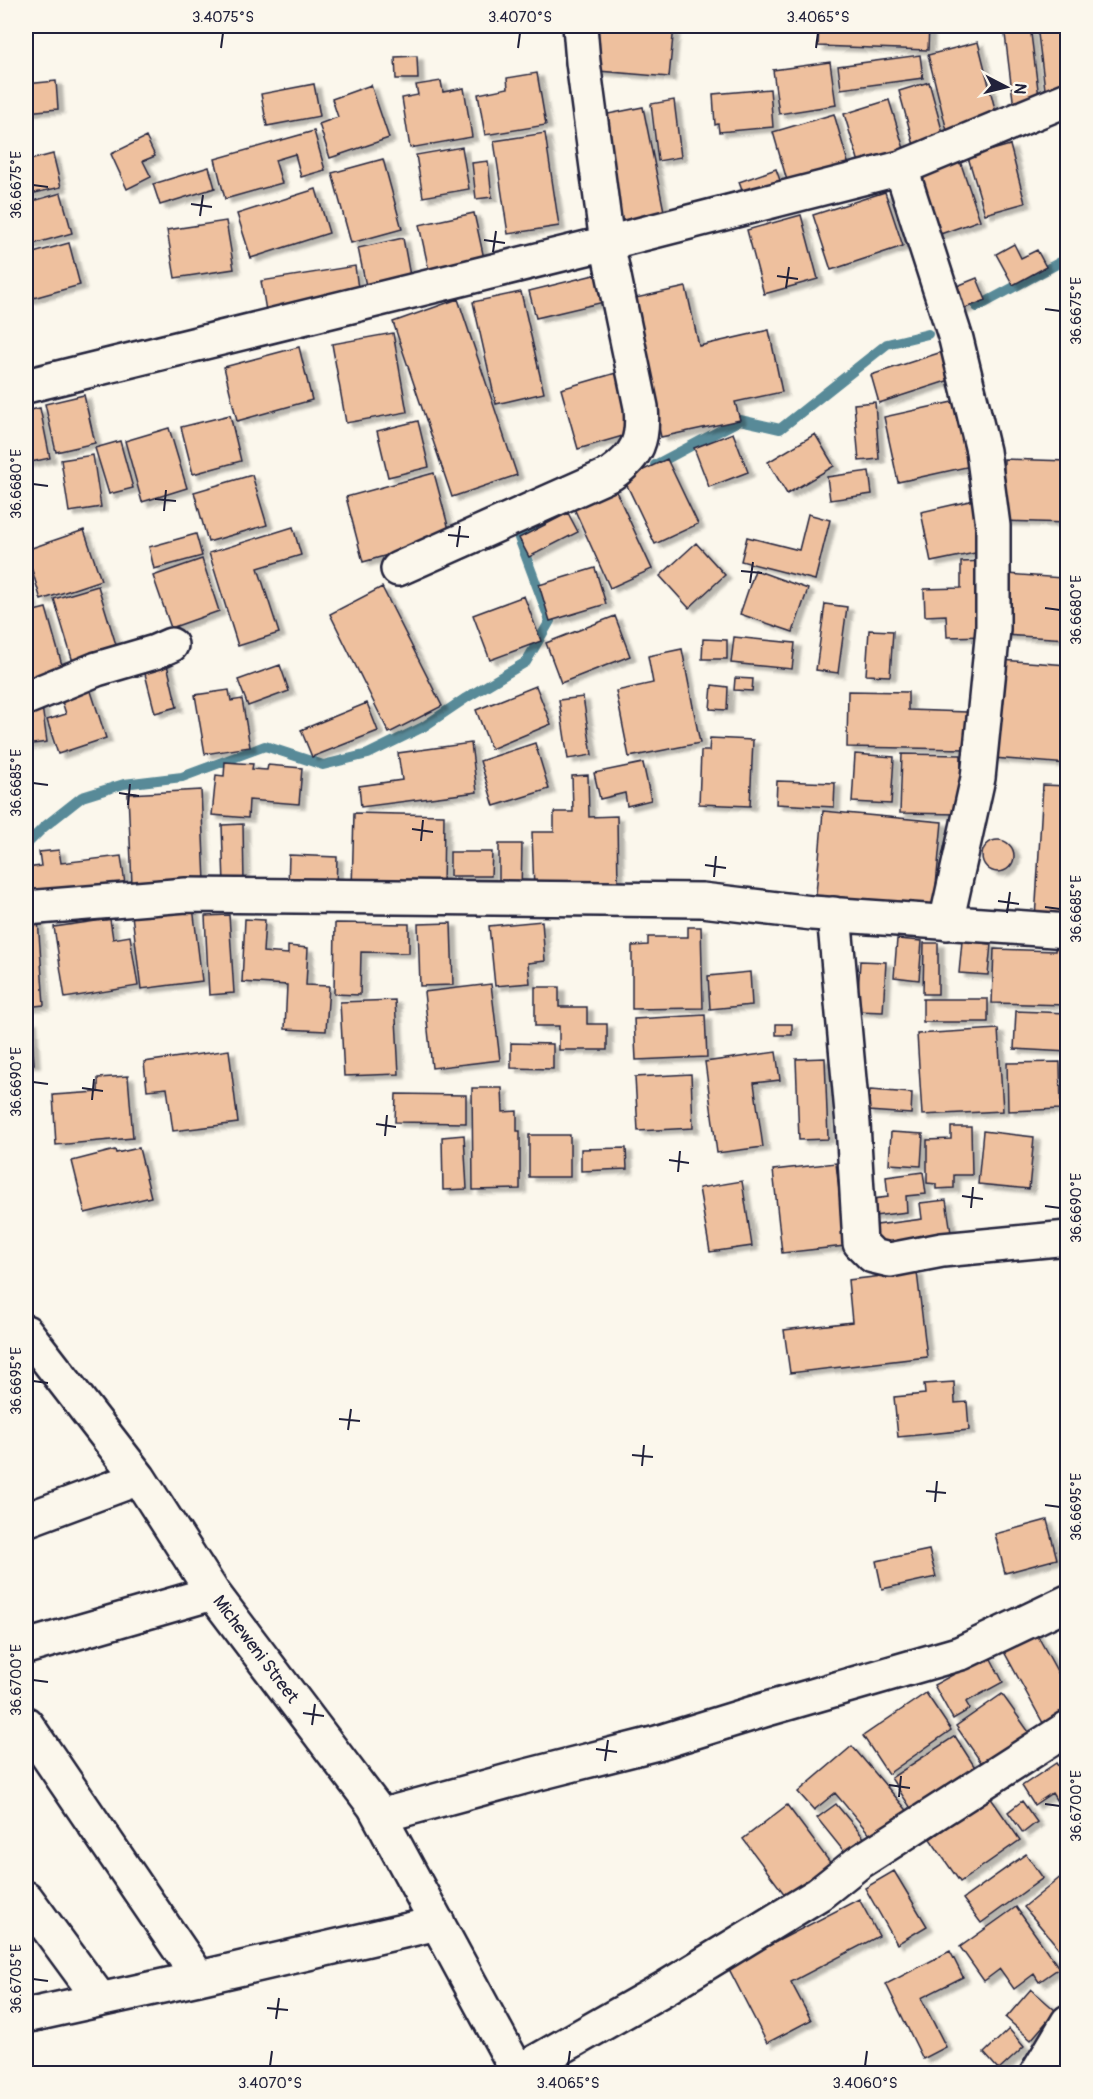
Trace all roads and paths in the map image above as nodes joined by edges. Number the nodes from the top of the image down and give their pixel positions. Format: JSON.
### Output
{"nodes":[{"id":1,"x":580,"y":26,"type":"edge"},
{"id":2,"x":1068,"y":99,"type":"edge"},
{"id":3,"x":901,"y":168,"type":"junction"},
{"id":4,"x":607,"y":243,"type":"junction"},
{"id":5,"x":26,"y":386,"type":"edge"},
{"id":6,"x":398,"y":569,"type":"dead end"},
{"id":7,"x":171,"y":645,"type":"dead end"},
{"id":8,"x":26,"y":698,"type":"edge"},
{"id":9,"x":26,"y":908,"type":"edge"},
{"id":10,"x":834,"y":914,"type":"junction"},
{"id":11,"x":946,"y":923,"type":"junction"},
{"id":12,"x":1068,"y":931,"type":"edge"},
{"id":13,"x":1068,"y":1238,"type":"edge"},
{"id":14,"x":26,"y":1332,"type":"edge"},
{"id":15,"x":139,"y":1478,"type":"junction"},
{"id":16,"x":26,"y":1520,"type":"edge"},
{"id":17,"x":213,"y":1593,"type":"junction"},
{"id":18,"x":1068,"y":1602,"type":"edge"},
{"id":19,"x":26,"y":1647,"type":"edge"},
{"id":20,"x":26,"y":1724,"type":"edge"},
{"id":21,"x":1068,"y":1728,"type":"edge"},
{"id":22,"x":380,"y":1816,"type":"junction"},
{"id":23,"x":26,"y":1898,"type":"edge"},
{"id":24,"x":438,"y":1923,"type":"junction"},
{"id":25,"x":199,"y":1978,"type":"junction"},
{"id":26,"x":100,"y":1999,"type":"junction"},
{"id":27,"x":26,"y":2016,"type":"edge"},
{"id":28,"x":1068,"y":2022,"type":"edge"},
{"id":29,"x":519,"y":2073,"type":"edge"},
{"id":30,"x":1037,"y":2073,"type":"edge"}],
"edges":[{"from":1,"to":4,"type":"street"},
{"from":2,"to":3,"type":"street"},
{"from":3,"to":4,"type":"street"},
{"from":3,"to":11,"type":"street"},
{"from":4,"to":5,"type":"street"},
{"from":4,"to":6,"type":"street"},
{"from":7,"to":8,"type":"street"},
{"from":9,"to":10,"type":"street"},
{"from":10,"to":11,"type":"street"},
{"from":10,"to":13,"type":"street"},
{"from":11,"to":12,"type":"street"},
{"from":14,"to":15,"type":"street","name":"Micheweni Street"},
{"from":15,"to":16,"type":"street"},
{"from":15,"to":17,"type":"street","name":"Micheweni Street"},
{"from":17,"to":19,"type":"street"},
{"from":17,"to":22,"type":"street","name":"Micheweni Street"},
{"from":18,"to":22,"type":"street"},
{"from":20,"to":25,"type":"street"},
{"from":21,"to":29,"type":"street"},
{"from":22,"to":24,"type":"street","name":"Micheweni Street"},
{"from":23,"to":26,"type":"street"},
{"from":24,"to":25,"type":"street"},
{"from":24,"to":29,"type":"street","name":"Micheweni Street"},
{"from":25,"to":26,"type":"street"},
{"from":26,"to":27,"type":"street"},
{"from":28,"to":30,"type":"street"}]}
